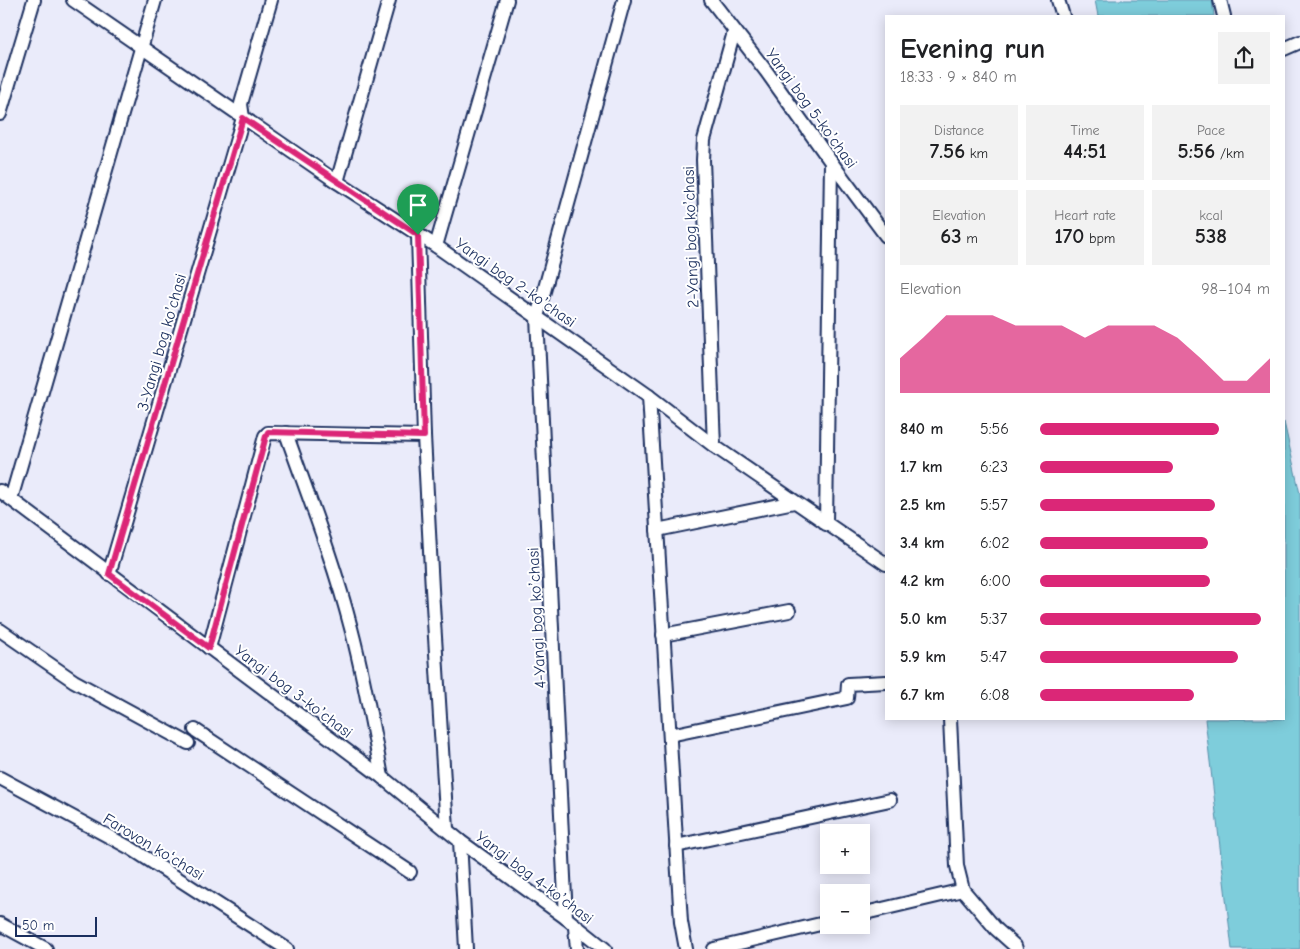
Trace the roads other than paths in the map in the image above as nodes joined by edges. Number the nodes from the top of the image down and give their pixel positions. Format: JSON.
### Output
{"nodes":[{"id":1,"x":34,"y":0,"type":"edge"},
{"id":2,"x":73,"y":0,"type":"edge"},
{"id":3,"x":155,"y":0,"type":"edge"},
{"id":4,"x":271,"y":0,"type":"edge"},
{"id":5,"x":389,"y":0,"type":"edge"},
{"id":6,"x":507,"y":0,"type":"edge"},
{"id":7,"x":624,"y":0,"type":"edge"},
{"id":8,"x":711,"y":0,"type":"edge"},
{"id":9,"x":1058,"y":0,"type":"edge"},
{"id":10,"x":1220,"y":0,"type":"edge"},
{"id":11,"x":1063,"y":15,"type":"edge"},
{"id":12,"x":1224,"y":15,"type":"edge"},
{"id":13,"x":734,"y":32,"type":"junction"},
{"id":14,"x":1300,"y":42,"type":"edge"},
{"id":15,"x":141,"y":48,"type":"junction"},
{"id":16,"x":1285,"y":49,"type":"edge"},
{"id":17,"x":0,"y":114,"type":"edge"},
{"id":18,"x":243,"y":118,"type":"junction"},
{"id":19,"x":830,"y":162,"type":"junction"},
{"id":20,"x":337,"y":182,"type":"junction"},
{"id":21,"x":418,"y":235,"type":"junction"},
{"id":22,"x":885,"y":235,"type":"edge"},
{"id":23,"x":436,"y":246,"type":"junction"},
{"id":24,"x":537,"y":317,"type":"junction"},
{"id":25,"x":649,"y":396,"type":"junction"},
{"id":26,"x":286,"y":433,"type":"junction"},
{"id":27,"x":424,"y":436,"type":"junction"},
{"id":28,"x":714,"y":446,"type":"junction"},
{"id":29,"x":0,"y":491,"type":"edge"},
{"id":30,"x":11,"y":499,"type":"junction"},
{"id":31,"x":794,"y":502,"type":"junction"},
{"id":32,"x":826,"y":524,"type":"junction"},
{"id":33,"x":657,"y":530,"type":"junction"},
{"id":34,"x":885,"y":563,"type":"edge"},
{"id":35,"x":109,"y":574,"type":"junction"},
{"id":36,"x":789,"y":611,"type":"dead end"},
{"id":37,"x":0,"y":630,"type":"edge"},
{"id":38,"x":663,"y":635,"type":"junction"},
{"id":39,"x":209,"y":648,"type":"junction"},
{"id":40,"x":885,"y":682,"type":"edge"},
{"id":41,"x":950,"y":720,"type":"edge"},
{"id":42,"x":195,"y":730,"type":"dead end"},
{"id":43,"x":670,"y":735,"type":"junction"},
{"id":44,"x":188,"y":743,"type":"dead end"},
{"id":45,"x":382,"y":777,"type":"junction"},
{"id":46,"x":0,"y":778,"type":"edge"},
{"id":47,"x":890,"y":800,"type":"dead end"},
{"id":48,"x":447,"y":829,"type":"junction"},
{"id":49,"x":460,"y":841,"type":"junction"},
{"id":50,"x":676,"y":846,"type":"junction"},
{"id":51,"x":410,"y":872,"type":"dead end"},
{"id":52,"x":963,"y":890,"type":"junction"},
{"id":53,"x":870,"y":912,"type":"edge"},
{"id":54,"x":566,"y":918,"type":"junction"},
{"id":55,"x":0,"y":924,"type":"edge"},
{"id":56,"x":820,"y":924,"type":"edge"},
{"id":57,"x":576,"y":927,"type":"junction"},
{"id":58,"x":46,"y":949,"type":"edge"},
{"id":59,"x":287,"y":949,"type":"edge"},
{"id":60,"x":466,"y":949,"type":"edge"},
{"id":61,"x":577,"y":949,"type":"edge"},
{"id":62,"x":605,"y":949,"type":"edge"},
{"id":63,"x":686,"y":949,"type":"edge"},
{"id":64,"x":714,"y":949,"type":"edge"},
{"id":65,"x":1016,"y":949,"type":"edge"}],
"edges":[{"from":1,"to":17,"type":"street"},
{"from":2,"to":15,"type":"street","name":"Yangi bog 2-koʼchasi"},
{"from":3,"to":15,"type":"street"},
{"from":4,"to":18,"type":"street"},
{"from":5,"to":20,"type":"street"},
{"from":6,"to":23,"type":"street"},
{"from":7,"to":24,"type":"street"},
{"from":8,"to":13,"type":"street","name":"Yangi bog 5-koʼchasi"},
{"from":9,"to":11,"type":"street"},
{"from":10,"to":12,"type":"street"},
{"from":13,"to":19,"type":"street","name":"Yangi bog 5-koʼchasi"},
{"from":13,"to":28,"type":"street","name":"2-Yangi bog koʼchasi"},
{"from":14,"to":16,"type":"street"},
{"from":15,"to":18,"type":"street","name":"Yangi bog 2-koʼchasi"},
{"from":15,"to":30,"type":"street"},
{"from":18,"to":20,"type":"street","name":"Yangi bog 2-koʼchasi"},
{"from":18,"to":35,"type":"street","name":"3-Yangi bog koʼchasi"},
{"from":19,"to":22,"type":"street","name":"Yangi bog 5-koʼchasi"},
{"from":19,"to":32,"type":"street"},
{"from":20,"to":21,"type":"street","name":"Yangi bog 2-koʼchasi"},
{"from":21,"to":23,"type":"street","name":"Yangi bog 2-koʼchasi"},
{"from":21,"to":27,"type":"street"},
{"from":23,"to":24,"type":"street","name":"Yangi bog 2-koʼchasi"},
{"from":24,"to":25,"type":"street","name":"Yangi bog 2-koʼchasi"},
{"from":24,"to":54,"type":"street","name":"4-Yangi bog koʼchasi"},
{"from":25,"to":28,"type":"street","name":"Yangi bog 2-koʼchasi"},
{"from":25,"to":33,"type":"street"},
{"from":26,"to":27,"type":"street"},
{"from":26,"to":39,"type":"street"},
{"from":26,"to":45,"type":"street"},
{"from":27,"to":48,"type":"street"},
{"from":28,"to":31,"type":"street","name":"Yangi bog 2-koʼchasi"},
{"from":29,"to":30,"type":"street","name":"Yangi bog 3-koʼchasi"},
{"from":30,"to":35,"type":"street","name":"Yangi bog 3-koʼchasi"},
{"from":31,"to":32,"type":"street","name":"Yangi bog 2-koʼchasi"},
{"from":31,"to":33,"type":"street"},
{"from":32,"to":34,"type":"street","name":"Yangi bog 2-koʼchasi"},
{"from":33,"to":38,"type":"street"},
{"from":35,"to":39,"type":"street","name":"Yangi bog 3-koʼchasi"},
{"from":36,"to":38,"type":"street"},
{"from":37,"to":44,"type":"street"},
{"from":38,"to":43,"type":"street"},
{"from":39,"to":45,"type":"street","name":"Yangi bog 3-koʼchasi"},
{"from":40,"to":43,"type":"street"},
{"from":41,"to":52,"type":"street"},
{"from":42,"to":51,"type":"street"},
{"from":43,"to":50,"type":"street"},
{"from":45,"to":48,"type":"street","name":"Yangi bog 3-koʼchasi"},
{"from":46,"to":59,"type":"street","name":"Farovon koʻchasi"},
{"from":47,"to":50,"type":"street"},
{"from":48,"to":49,"type":"street","name":"Yangi bog 4-koʼchasi"},
{"from":49,"to":54,"type":"street","name":"Yangi bog 4-koʼchasi"},
{"from":49,"to":60,"type":"street"},
{"from":50,"to":63,"type":"street"},
{"from":52,"to":53,"type":"street"},
{"from":52,"to":65,"type":"street"},
{"from":54,"to":57,"type":"street","name":"Yangi bog 4-koʼchasi"},
{"from":55,"to":58,"type":"street"},
{"from":56,"to":64,"type":"street"},
{"from":57,"to":61,"type":"street"},
{"from":57,"to":62,"type":"street","name":"Yangi bog 4-koʼchasi"}]}
